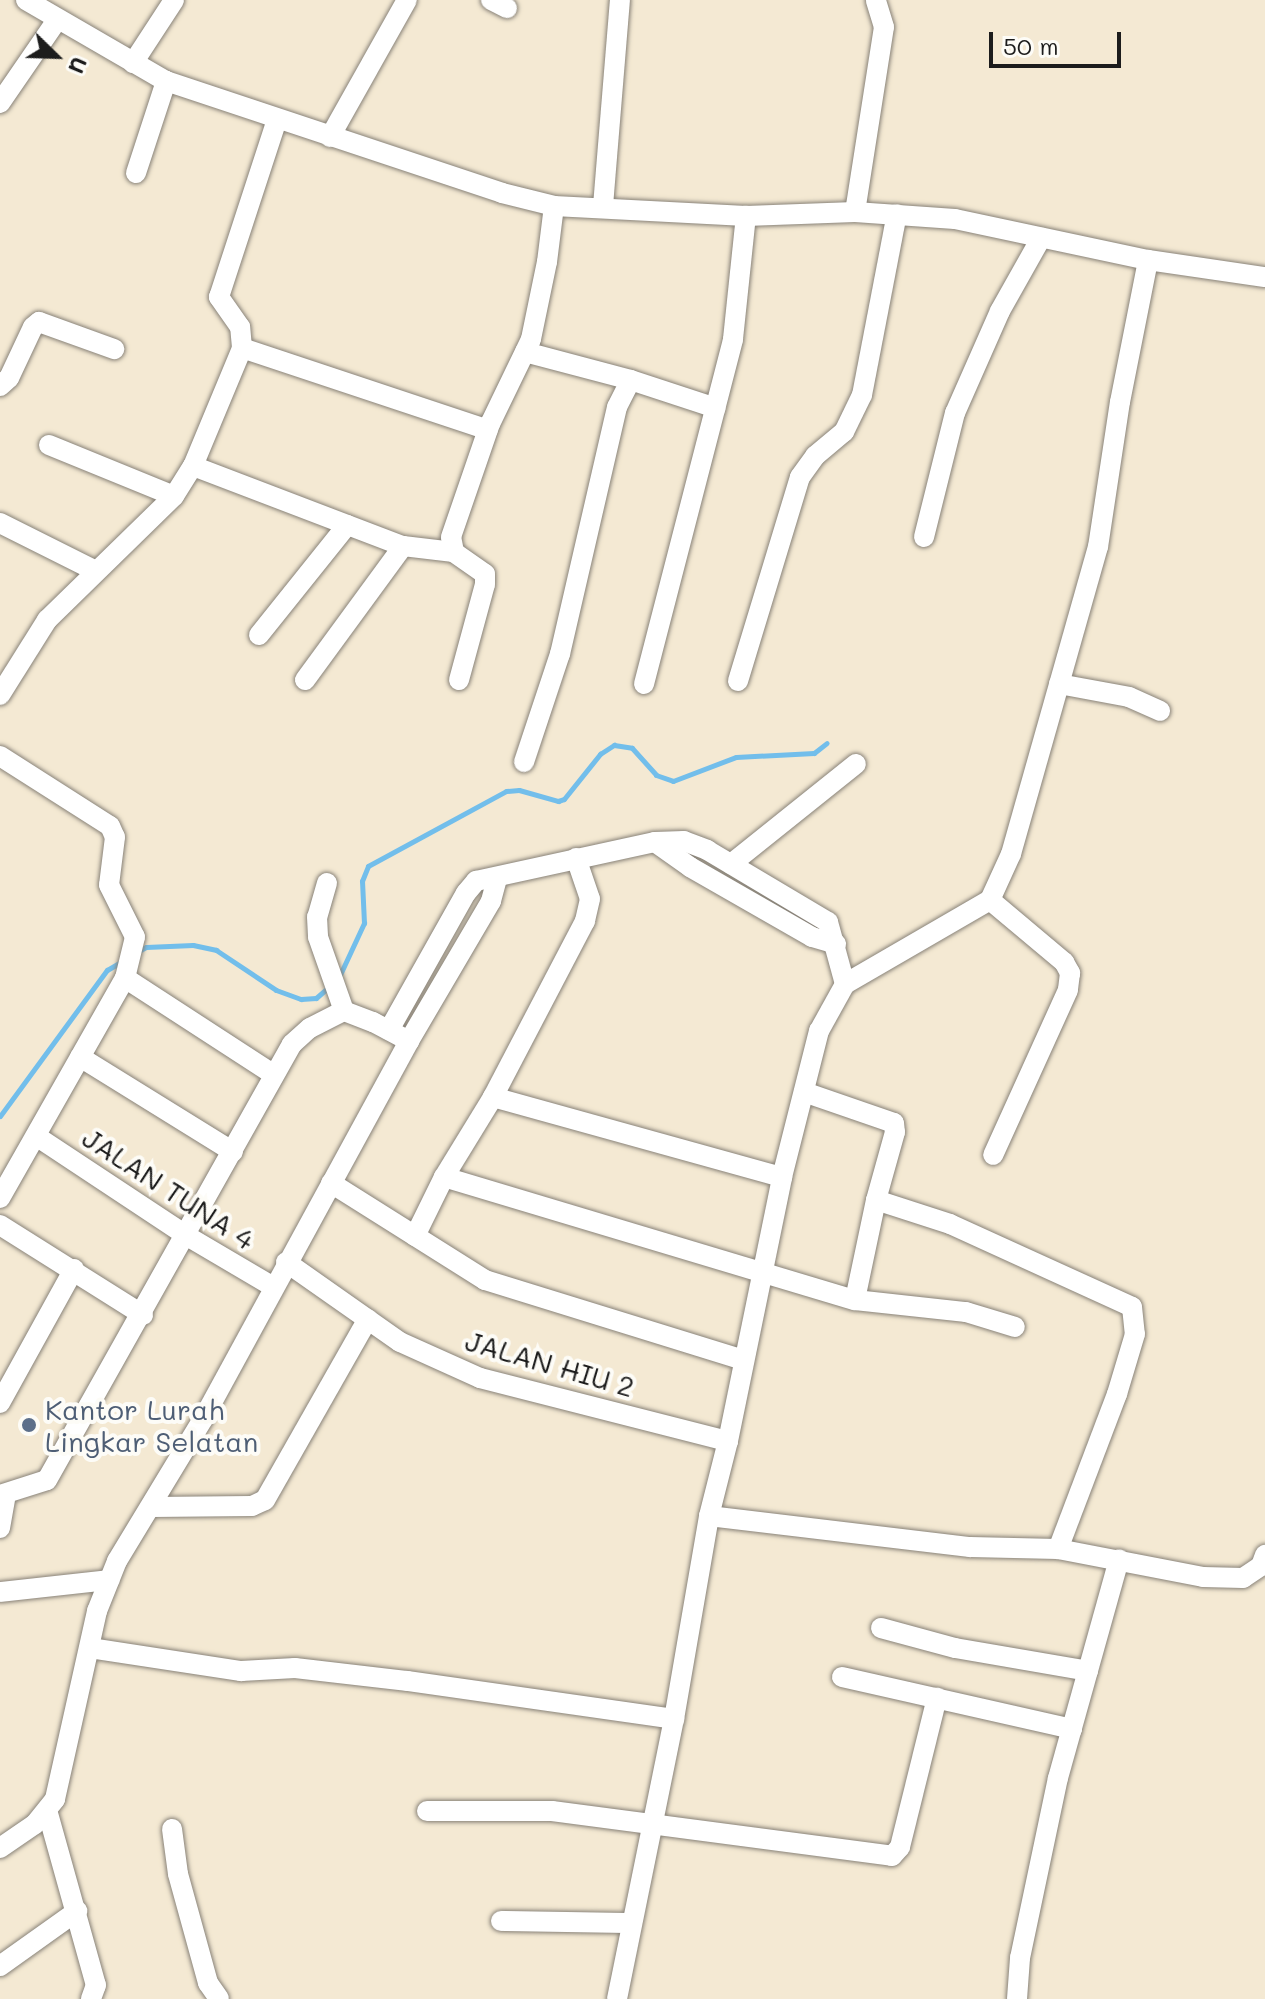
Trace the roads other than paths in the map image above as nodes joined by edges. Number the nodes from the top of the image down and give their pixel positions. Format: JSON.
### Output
{"nodes":[{"id":1,"x":26,"y":0,"type":"edge"},
{"id":2,"x":174,"y":0,"type":"edge"},
{"id":3,"x":407,"y":0,"type":"edge"},
{"id":4,"x":620,"y":0,"type":"edge"},
{"id":5,"x":876,"y":0,"type":"edge"},
{"id":6,"x":50,"y":11,"type":"edge"},
{"id":7,"x":133,"y":63,"type":"junction"},
{"id":8,"x":166,"y":81,"type":"junction"},
{"id":9,"x":0,"y":103,"type":"edge"},
{"id":10,"x":277,"y":120,"type":"junction"},
{"id":11,"x":330,"y":137,"type":"junction"},
{"id":12,"x":136,"y":173,"type":"dead end"},
{"id":13,"x":554,"y":206,"type":"junction"},
{"id":14,"x":603,"y":206,"type":"junction"},
{"id":15,"x":855,"y":212,"type":"junction"},
{"id":16,"x":897,"y":214,"type":"junction"},
{"id":17,"x":746,"y":216,"type":"junction"},
{"id":18,"x":1041,"y":238,"type":"junction"},
{"id":19,"x":1148,"y":260,"type":"junction"},
{"id":20,"x":1265,"y":277,"type":"edge"},
{"id":21,"x":242,"y":348,"type":"junction"},
{"id":22,"x":114,"y":349,"type":"dead end"},
{"id":23,"x":525,"y":352,"type":"junction"},
{"id":24,"x":631,"y":380,"type":"junction"},
{"id":25,"x":0,"y":386,"type":"edge"},
{"id":26,"x":716,"y":408,"type":"junction"},
{"id":27,"x":488,"y":430,"type":"junction"},
{"id":28,"x":49,"y":445,"type":"dead end"},
{"id":29,"x":193,"y":466,"type":"junction"},
{"id":30,"x":174,"y":496,"type":"junction"},
{"id":31,"x":0,"y":523,"type":"edge"},
{"id":32,"x":347,"y":525,"type":"junction"},
{"id":33,"x":924,"y":537,"type":"dead end"},
{"id":34,"x":403,"y":546,"type":"junction"},
{"id":35,"x":454,"y":552,"type":"junction"},
{"id":36,"x":94,"y":570,"type":"junction"},
{"id":37,"x":259,"y":635,"type":"dead end"},
{"id":38,"x":305,"y":680,"type":"dead end"},
{"id":39,"x":459,"y":680,"type":"dead end"},
{"id":40,"x":738,"y":681,"type":"dead end"},
{"id":41,"x":644,"y":684,"type":"dead end"},
{"id":42,"x":1059,"y":684,"type":"junction"},
{"id":43,"x":0,"y":695,"type":"edge"},
{"id":44,"x":1160,"y":711,"type":"dead end"},
{"id":45,"x":0,"y":756,"type":"edge"},
{"id":46,"x":524,"y":762,"type":"dead end"},
{"id":47,"x":856,"y":764,"type":"dead end"},
{"id":48,"x":655,"y":842,"type":"junction"},
{"id":49,"x":576,"y":858,"type":"junction"},
{"id":50,"x":731,"y":864,"type":"junction"},
{"id":51,"x":497,"y":879,"type":"junction"},
{"id":52,"x":327,"y":883,"type":"dead end"},
{"id":53,"x":990,"y":900,"type":"junction"},
{"id":54,"x":836,"y":944,"type":"junction"},
{"id":55,"x":128,"y":973,"type":"junction"},
{"id":56,"x":845,"y":984,"type":"junction"},
{"id":57,"x":341,"y":1005,"type":"junction"},
{"id":58,"x":389,"y":1030,"type":"junction"},
{"id":59,"x":409,"y":1041,"type":"junction"},
{"id":60,"x":80,"y":1057,"type":"junction"},
{"id":61,"x":273,"y":1074,"type":"junction"},
{"id":62,"x":804,"y":1092,"type":"junction"},
{"id":63,"x":493,"y":1097,"type":"junction"},
{"id":64,"x":36,"y":1136,"type":"junction"},
{"id":65,"x":233,"y":1152,"type":"junction"},
{"id":66,"x":993,"y":1155,"type":"dead end"},
{"id":67,"x":444,"y":1177,"type":"junction"},
{"id":68,"x":782,"y":1177,"type":"junction"},
{"id":69,"x":331,"y":1183,"type":"junction"},
{"id":70,"x":0,"y":1198,"type":"edge"},
{"id":71,"x":876,"y":1200,"type":"junction"},
{"id":72,"x":0,"y":1225,"type":"edge"},
{"id":73,"x":187,"y":1236,"type":"junction"},
{"id":74,"x":415,"y":1236,"type":"junction"},
{"id":75,"x":286,"y":1262,"type":"junction"},
{"id":76,"x":74,"y":1269,"type":"junction"},
{"id":77,"x":763,"y":1269,"type":"junction"},
{"id":78,"x":272,"y":1286,"type":"junction"},
{"id":79,"x":855,"y":1300,"type":"junction"},
{"id":80,"x":143,"y":1315,"type":"junction"},
{"id":81,"x":368,"y":1319,"type":"junction"},
{"id":82,"x":1015,"y":1327,"type":"dead end"},
{"id":83,"x":744,"y":1360,"type":"junction"},
{"id":84,"x":0,"y":1403,"type":"edge"},
{"id":85,"x":728,"y":1441,"type":"junction"},
{"id":86,"x":3,"y":1495,"type":"edge"},
{"id":87,"x":152,"y":1507,"type":"junction"},
{"id":88,"x":709,"y":1516,"type":"junction"},
{"id":89,"x":0,"y":1528,"type":"edge"},
{"id":90,"x":1058,"y":1549,"type":"junction"},
{"id":91,"x":1119,"y":1559,"type":"junction"},
{"id":92,"x":1264,"y":1563,"type":"edge"},
{"id":93,"x":109,"y":1580,"type":"junction"},
{"id":94,"x":0,"y":1592,"type":"edge"},
{"id":95,"x":881,"y":1628,"type":"dead end"},
{"id":96,"x":90,"y":1648,"type":"junction"},
{"id":97,"x":1088,"y":1671,"type":"junction"},
{"id":98,"x":842,"y":1677,"type":"dead end"},
{"id":99,"x":937,"y":1697,"type":"junction"},
{"id":100,"x":674,"y":1719,"type":"junction"},
{"id":101,"x":1072,"y":1729,"type":"junction"},
{"id":102,"x":47,"y":1810,"type":"junction"},
{"id":103,"x":427,"y":1811,"type":"dead end"},
{"id":104,"x":653,"y":1824,"type":"junction"},
{"id":105,"x":172,"y":1829,"type":"dead end"},
{"id":106,"x":0,"y":1848,"type":"edge"},
{"id":107,"x":77,"y":1911,"type":"junction"},
{"id":108,"x":501,"y":1921,"type":"dead end"},
{"id":109,"x":632,"y":1923,"type":"junction"},
{"id":110,"x":0,"y":1966,"type":"edge"},
{"id":111,"x":91,"y":1999,"type":"edge"},
{"id":112,"x":219,"y":1999,"type":"edge"},
{"id":113,"x":617,"y":1999,"type":"edge"},
{"id":114,"x":1017,"y":1999,"type":"edge"}],
"edges":[{"from":1,"to":6,"type":"street"},
{"from":2,"to":7,"type":"street"},
{"from":3,"to":11,"type":"street"},
{"from":4,"to":14,"type":"street"},
{"from":5,"to":15,"type":"street"},
{"from":6,"to":7,"type":"street"},
{"from":6,"to":9,"type":"street"},
{"from":7,"to":8,"type":"street"},
{"from":8,"to":10,"type":"street"},
{"from":8,"to":12,"type":"street"},
{"from":10,"to":11,"type":"street"},
{"from":10,"to":21,"type":"street"},
{"from":11,"to":13,"type":"street"},
{"from":13,"to":14,"type":"street"},
{"from":13,"to":23,"type":"street"},
{"from":14,"to":17,"type":"street"},
{"from":15,"to":16,"type":"street"},
{"from":15,"to":17,"type":"street"},
{"from":16,"to":18,"type":"street"},
{"from":16,"to":40,"type":"street"},
{"from":17,"to":26,"type":"street"},
{"from":18,"to":19,"type":"street"},
{"from":18,"to":33,"type":"street"},
{"from":19,"to":20,"type":"street"},
{"from":19,"to":42,"type":"street"},
{"from":21,"to":27,"type":"street"},
{"from":21,"to":29,"type":"street"},
{"from":22,"to":25,"type":"street"},
{"from":23,"to":24,"type":"street"},
{"from":23,"to":27,"type":"street"},
{"from":24,"to":26,"type":"street"},
{"from":24,"to":46,"type":"street"},
{"from":26,"to":41,"type":"street"},
{"from":27,"to":35,"type":"street"},
{"from":28,"to":30,"type":"street"},
{"from":29,"to":30,"type":"street"},
{"from":29,"to":32,"type":"street"},
{"from":30,"to":36,"type":"street"},
{"from":31,"to":36,"type":"street"},
{"from":32,"to":34,"type":"street"},
{"from":32,"to":37,"type":"street"},
{"from":34,"to":35,"type":"street"},
{"from":34,"to":38,"type":"street"},
{"from":35,"to":39,"type":"street"},
{"from":36,"to":43,"type":"street"},
{"from":42,"to":44,"type":"street"},
{"from":42,"to":53,"type":"street"},
{"from":45,"to":55,"type":"street"},
{"from":47,"to":50,"type":"street"},
{"from":48,"to":49,"type":"street"},
{"from":48,"to":50,"type":"street"},
{"from":48,"to":54,"type":"street"},
{"from":49,"to":51,"type":"street"},
{"from":49,"to":63,"type":"street"},
{"from":50,"to":54,"type":"street"},
{"from":51,"to":58,"type":"street"},
{"from":51,"to":59,"type":"street"},
{"from":52,"to":57,"type":"street"},
{"from":53,"to":56,"type":"street"},
{"from":53,"to":66,"type":"street"},
{"from":54,"to":56,"type":"street"},
{"from":55,"to":60,"type":"street"},
{"from":55,"to":61,"type":"street"},
{"from":56,"to":62,"type":"street"},
{"from":57,"to":58,"type":"street"},
{"from":57,"to":61,"type":"street"},
{"from":58,"to":59,"type":"street"},
{"from":59,"to":69,"type":"street"},
{"from":60,"to":64,"type":"street"},
{"from":60,"to":65,"type":"street"},
{"from":61,"to":65,"type":"street"},
{"from":62,"to":68,"type":"street"},
{"from":62,"to":71,"type":"street"},
{"from":63,"to":67,"type":"street"},
{"from":63,"to":68,"type":"street"},
{"from":64,"to":70,"type":"street"},
{"from":64,"to":73,"type":"street","name":"JALAN TUNA 4"},
{"from":65,"to":73,"type":"street"},
{"from":67,"to":74,"type":"street"},
{"from":67,"to":77,"type":"street"},
{"from":68,"to":77,"type":"street"},
{"from":69,"to":74,"type":"street"},
{"from":69,"to":75,"type":"street"},
{"from":71,"to":79,"type":"street"},
{"from":71,"to":90,"type":"street"},
{"from":72,"to":76,"type":"street"},
{"from":73,"to":78,"type":"street","name":"JALAN TUNA 4"},
{"from":73,"to":80,"type":"street"},
{"from":74,"to":83,"type":"street"},
{"from":75,"to":78,"type":"street"},
{"from":75,"to":81,"type":"street","name":"JALAN HIU 2"},
{"from":76,"to":80,"type":"street"},
{"from":76,"to":84,"type":"street"},
{"from":77,"to":79,"type":"street"},
{"from":77,"to":83,"type":"street"},
{"from":78,"to":87,"type":"street"},
{"from":79,"to":82,"type":"street"},
{"from":80,"to":86,"type":"street"},
{"from":81,"to":85,"type":"street","name":"JALAN HIU 2"},
{"from":81,"to":87,"type":"street"},
{"from":83,"to":85,"type":"street"},
{"from":85,"to":88,"type":"street"},
{"from":86,"to":89,"type":"street"},
{"from":87,"to":93,"type":"street"},
{"from":88,"to":90,"type":"street"},
{"from":88,"to":100,"type":"street"},
{"from":90,"to":91,"type":"street"},
{"from":91,"to":92,"type":"street"},
{"from":91,"to":97,"type":"street"},
{"from":93,"to":94,"type":"street"},
{"from":93,"to":96,"type":"street"},
{"from":95,"to":97,"type":"street"},
{"from":96,"to":100,"type":"street"},
{"from":96,"to":102,"type":"street"},
{"from":97,"to":101,"type":"street"},
{"from":98,"to":99,"type":"street"},
{"from":99,"to":101,"type":"street"},
{"from":99,"to":104,"type":"street"},
{"from":100,"to":104,"type":"street"},
{"from":101,"to":114,"type":"street"},
{"from":102,"to":106,"type":"street"},
{"from":102,"to":107,"type":"street"},
{"from":103,"to":104,"type":"street"},
{"from":104,"to":109,"type":"street"},
{"from":105,"to":112,"type":"street"},
{"from":107,"to":110,"type":"street"},
{"from":107,"to":111,"type":"street"},
{"from":108,"to":109,"type":"street"},
{"from":109,"to":113,"type":"street"}]}
